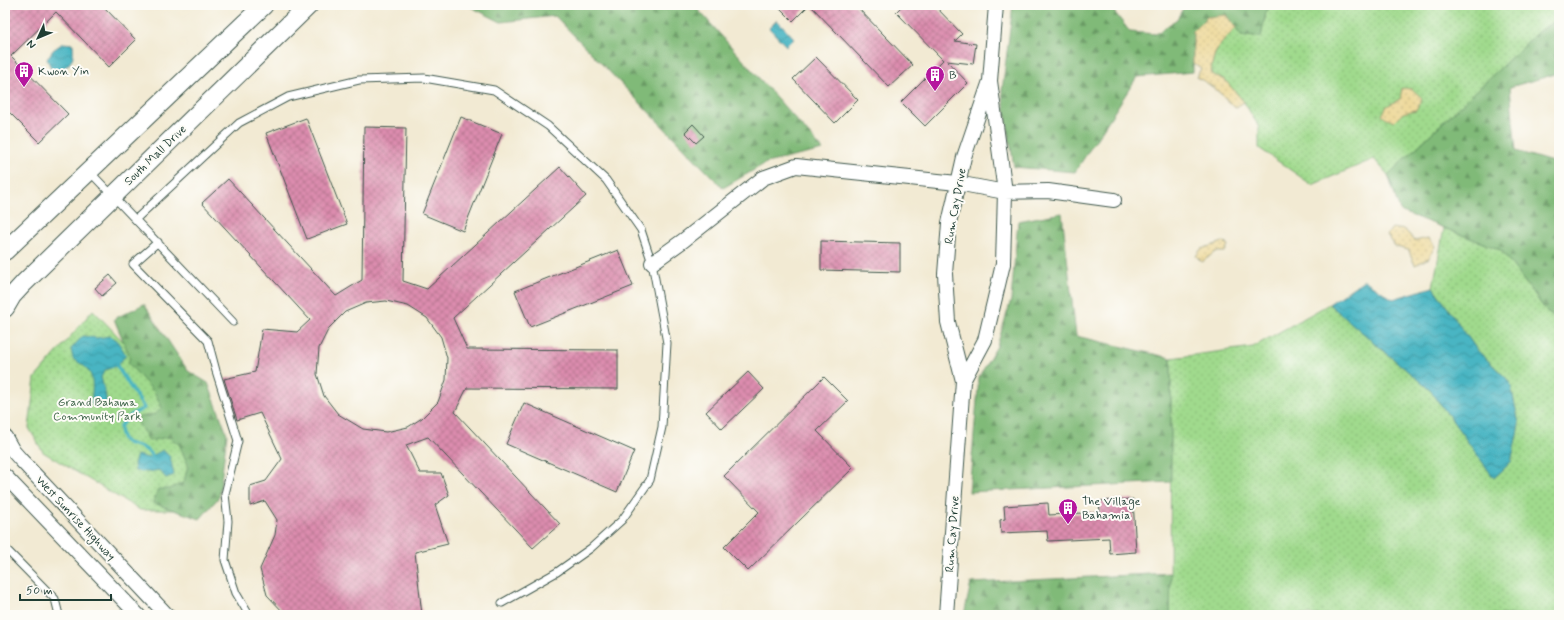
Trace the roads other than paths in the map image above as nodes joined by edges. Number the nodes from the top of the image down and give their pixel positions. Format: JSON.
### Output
{"nodes":[{"id":1,"x":264,"y":5,"type":"edge"},
{"id":2,"x":309,"y":5,"type":"edge"},
{"id":3,"x":996,"y":5,"type":"edge"},
{"id":4,"x":990,"y":81,"type":"junction"},
{"id":5,"x":90,"y":172,"type":"junction"},
{"id":6,"x":957,"y":183,"type":"junction"},
{"id":7,"x":1005,"y":192,"type":"junction"},
{"id":8,"x":113,"y":195,"type":"junction"},
{"id":9,"x":1114,"y":200,"type":"dead end"},
{"id":10,"x":136,"y":219,"type":"junction"},
{"id":11,"x":158,"y":242,"type":"junction"},
{"id":12,"x":5,"y":251,"type":"edge"},
{"id":13,"x":652,"y":263,"type":"junction"},
{"id":14,"x":5,"y":308,"type":"edge"},
{"id":15,"x":233,"y":322,"type":"dead end"},
{"id":16,"x":963,"y":381,"type":"junction"},
{"id":17,"x":5,"y":437,"type":"edge"},
{"id":18,"x":5,"y":476,"type":"edge"},
{"id":19,"x":5,"y":548,"type":"edge"},
{"id":20,"x":502,"y":603,"type":"dead end"},
{"id":21,"x":59,"y":615,"type":"edge"},
{"id":22,"x":138,"y":615,"type":"edge"},
{"id":23,"x":167,"y":615,"type":"edge"},
{"id":24,"x":249,"y":615,"type":"edge"},
{"id":25,"x":946,"y":615,"type":"edge"}],
"edges":[{"from":1,"to":5,"type":"street"},
{"from":2,"to":8,"type":"street","name":"South Mall Drive"},
{"from":3,"to":4,"type":"street","name":"Rum Cay Drive"},
{"from":4,"to":6,"type":"street","name":"Rum Cay Drive"},
{"from":4,"to":7,"type":"street","name":"Rum Cay Drive"},
{"from":5,"to":8,"type":"lane"},
{"from":5,"to":12,"type":"street"},
{"from":6,"to":7,"type":"street"},
{"from":6,"to":13,"type":"street"},
{"from":6,"to":16,"type":"street","name":"Rum Cay Drive"},
{"from":7,"to":9,"type":"street"},
{"from":7,"to":16,"type":"street","name":"Rum Cay Drive"},
{"from":8,"to":10,"type":"lane"},
{"from":8,"to":14,"type":"street","name":"South Mall Drive"},
{"from":10,"to":11,"type":"lane"},
{"from":10,"to":13,"type":"lane"},
{"from":11,"to":15,"type":"lane"},
{"from":11,"to":24,"type":"lane"},
{"from":13,"to":20,"type":"lane"},
{"from":16,"to":25,"type":"street","name":"Rum Cay Drive"},
{"from":17,"to":23,"type":"street","name":"West Sunrise Highway"},
{"from":18,"to":22,"type":"street","name":"West Sunrise Highway"},
{"from":19,"to":21,"type":"lane"}]}
